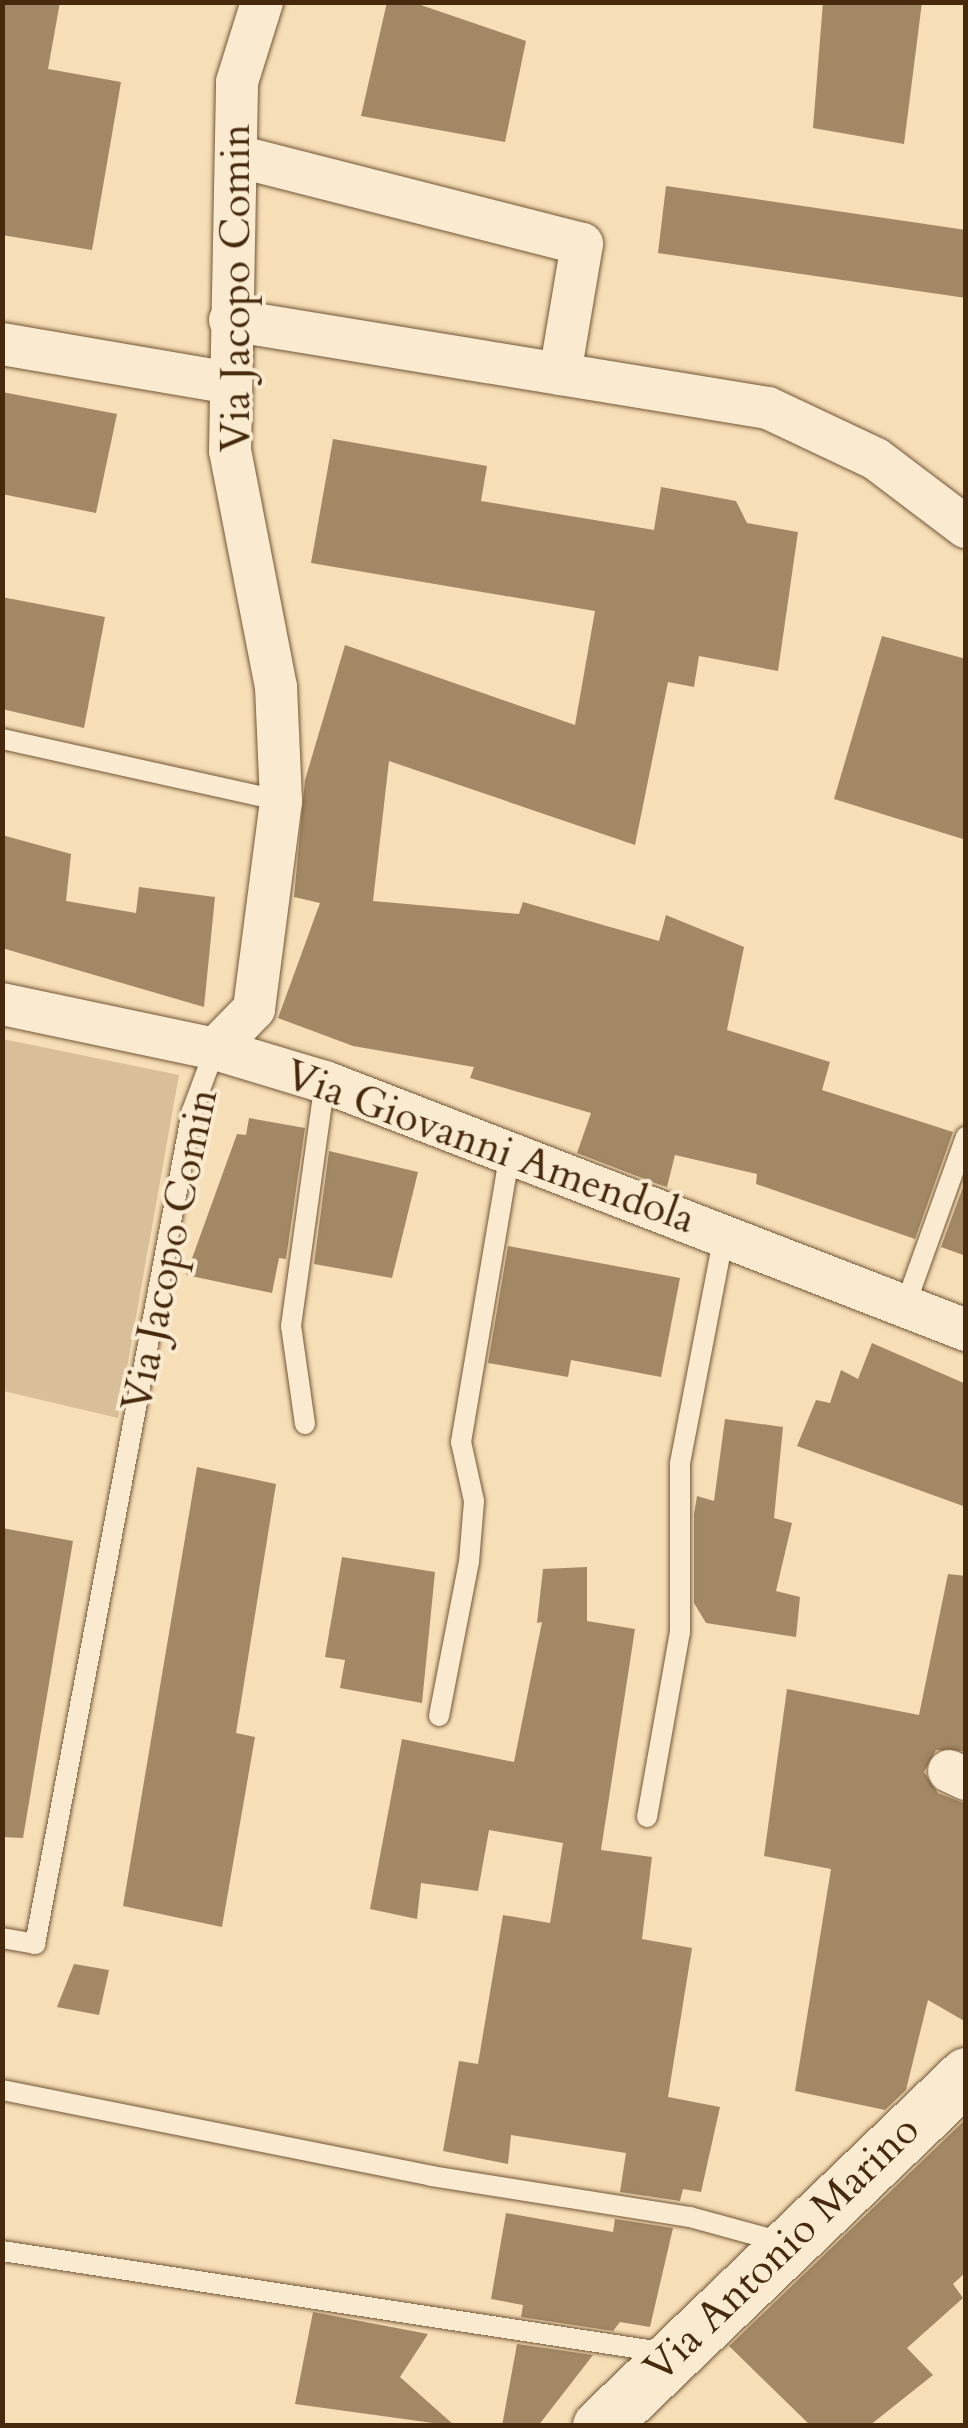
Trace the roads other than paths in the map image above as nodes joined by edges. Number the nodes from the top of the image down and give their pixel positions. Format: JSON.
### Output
{"nodes":[{"id":1,"x":262,"y":2,"type":"edge"},
{"id":2,"x":237,"y":156,"type":"junction"},
{"id":3,"x":230,"y":320,"type":"junction"},
{"id":4,"x":2,"y":344,"type":"edge"},
{"id":5,"x":560,"y":374,"type":"junction"},
{"id":6,"x":230,"y":383,"type":"junction"},
{"id":7,"x":966,"y":527,"type":"edge"},
{"id":8,"x":2,"y":739,"type":"edge"},
{"id":9,"x":281,"y":801,"type":"junction"},
{"id":10,"x":2,"y":1004,"type":"edge"},
{"id":11,"x":215,"y":1049,"type":"junction"},
{"id":12,"x":325,"y":1082,"type":"junction"},
{"id":13,"x":966,"y":1136,"type":"edge"},
{"id":14,"x":510,"y":1151,"type":"junction"},
{"id":15,"x":724,"y":1234,"type":"junction"},
{"id":16,"x":905,"y":1306,"type":"junction"},
{"id":17,"x":966,"y":1330,"type":"edge"},
{"id":18,"x":305,"y":1424,"type":"dead end"},
{"id":19,"x":439,"y":1716,"type":"dead end"},
{"id":20,"x":647,"y":1817,"type":"dead end"},
{"id":21,"x":2,"y":1938,"type":"edge"},
{"id":22,"x":966,"y":2074,"type":"edge"},
{"id":23,"x":2,"y":2090,"type":"edge"},
{"id":24,"x":788,"y":2244,"type":"junction"},
{"id":25,"x":2,"y":2251,"type":"edge"},
{"id":26,"x":670,"y":2354,"type":"junction"},
{"id":27,"x":600,"y":2426,"type":"edge"}],
"edges":[{"from":1,"to":2,"type":"street","name":"Via Jacopo Comin"},
{"from":2,"to":3,"type":"street","name":"Via Jacopo Comin"},
{"from":2,"to":5,"type":"street"},
{"from":3,"to":5,"type":"street"},
{"from":3,"to":6,"type":"street","name":"Via Jacopo Comin"},
{"from":4,"to":6,"type":"street"},
{"from":5,"to":7,"type":"street"},
{"from":6,"to":9,"type":"street","name":"Via Jacopo Comin"},
{"from":8,"to":9,"type":"lane"},
{"from":9,"to":11,"type":"street","name":"Via Jacopo Comin"},
{"from":10,"to":11,"type":"street","name":"Via Giovanni Amendola"},
{"from":11,"to":12,"type":"street","name":"Via Giovanni Amendola"},
{"from":11,"to":21,"type":"lane","name":"Via Jacopo Comin"},
{"from":12,"to":14,"type":"street","name":"Via Giovanni Amendola"},
{"from":12,"to":18,"type":"lane"},
{"from":13,"to":16,"type":"lane"},
{"from":14,"to":15,"type":"street","name":"Via Giovanni Amendola"},
{"from":14,"to":19,"type":"lane"},
{"from":15,"to":16,"type":"street","name":"Via Giovanni Amendola"},
{"from":15,"to":20,"type":"lane"},
{"from":16,"to":17,"type":"street","name":"Via Giovanni Amendola"},
{"from":22,"to":24,"type":"street","name":"Via Antonio Marino"},
{"from":23,"to":24,"type":"lane"},
{"from":24,"to":26,"type":"street","name":"Via Antonio Marino"},
{"from":25,"to":26,"type":"lane"},
{"from":26,"to":27,"type":"street","name":"Via Antonio Marino"}]}
